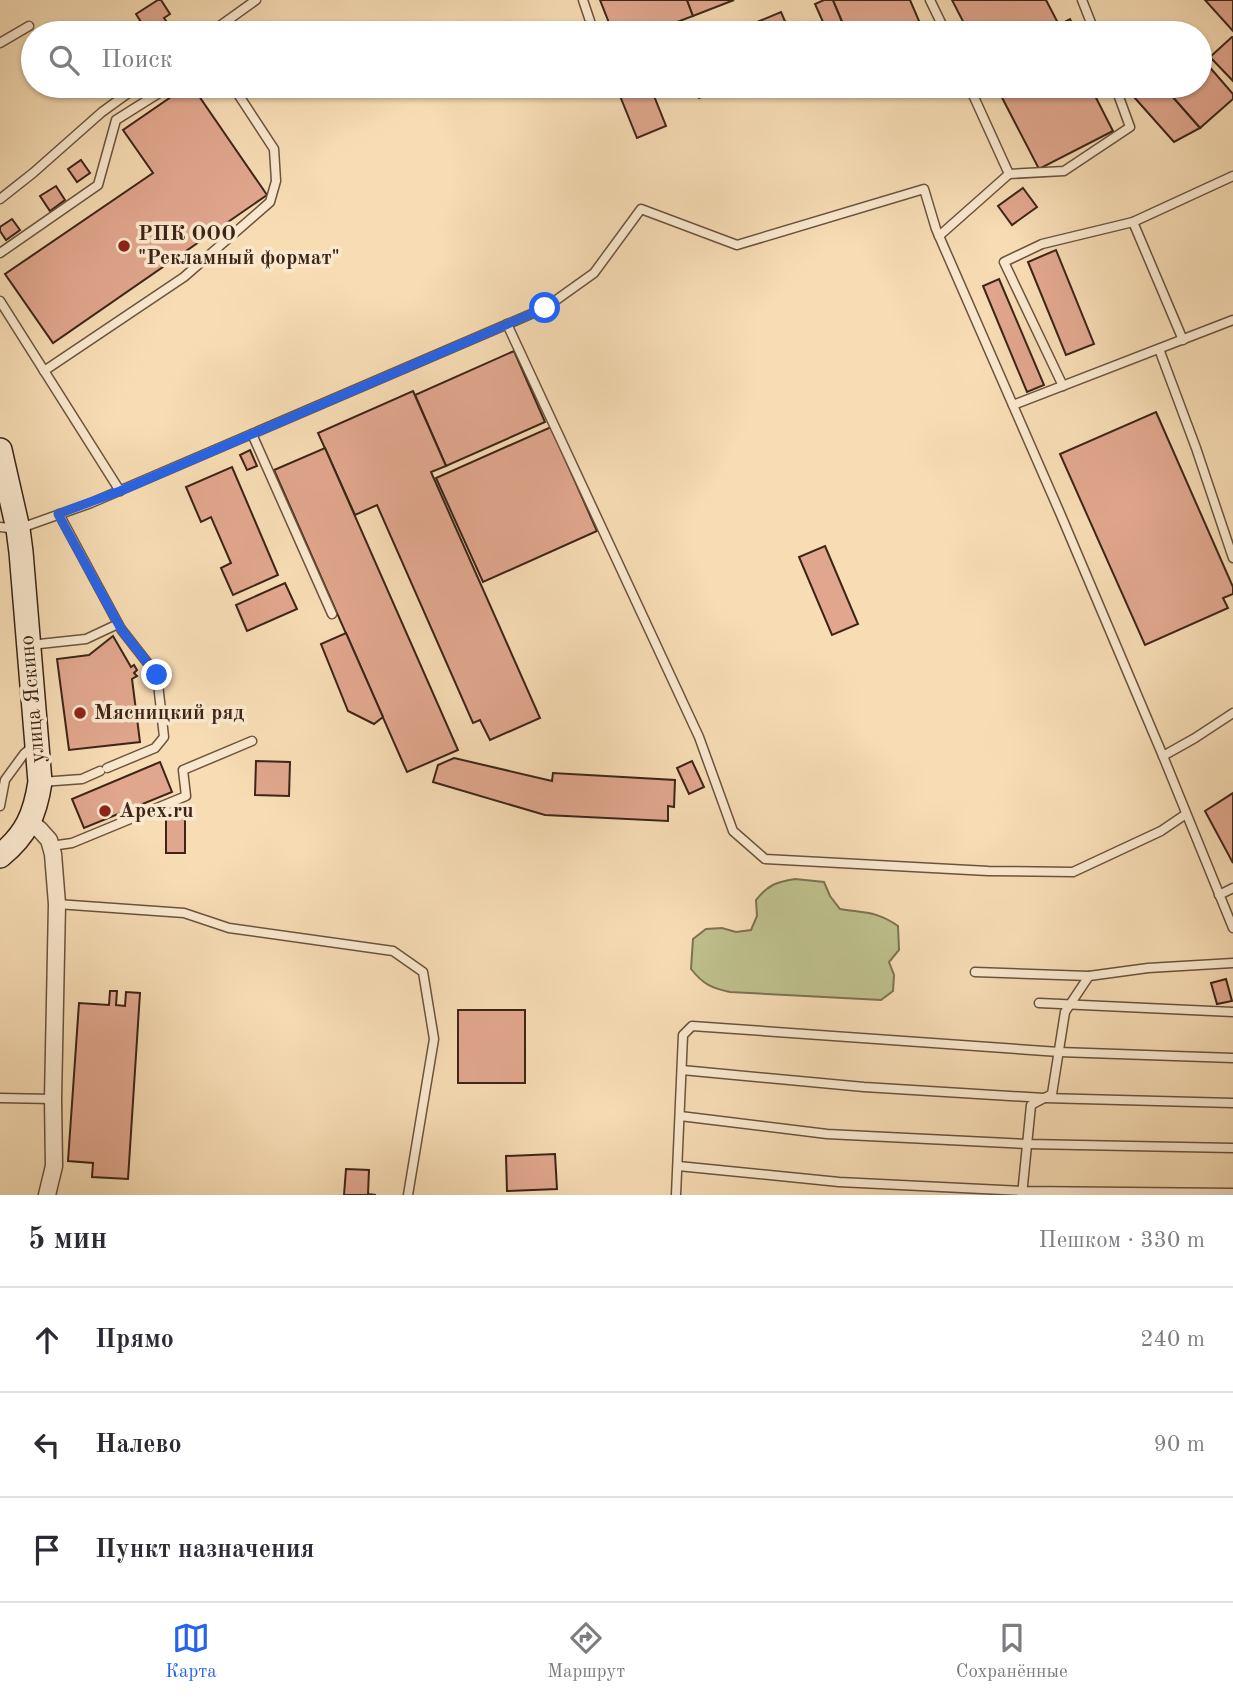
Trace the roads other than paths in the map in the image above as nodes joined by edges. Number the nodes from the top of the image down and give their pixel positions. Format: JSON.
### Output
{"nodes":[{"id":1,"x":256,"y":0,"type":"edge"},
{"id":2,"x":583,"y":0,"type":"edge"},
{"id":3,"x":930,"y":0,"type":"edge"},
{"id":4,"x":1082,"y":0,"type":"edge"},
{"id":5,"x":227,"y":21,"type":"edge"},
{"id":6,"x":589,"y":21,"type":"edge"},
{"id":7,"x":940,"y":21,"type":"edge"},
{"id":8,"x":1090,"y":21,"type":"edge"},
{"id":9,"x":21,"y":31,"type":"edge"},
{"id":10,"x":0,"y":43,"type":"edge"},
{"id":11,"x":122,"y":98,"type":"edge"},
{"id":12,"x":151,"y":98,"type":"edge"},
{"id":13,"x":241,"y":98,"type":"edge"},
{"id":14,"x":974,"y":98,"type":"edge"},
{"id":15,"x":1119,"y":98,"type":"edge"},
{"id":16,"x":1009,"y":174,"type":"junction"},
{"id":17,"x":1233,"y":176,"type":"edge"},
{"id":18,"x":0,"y":199,"type":"edge"},
{"id":19,"x":1133,"y":222,"type":"junction"},
{"id":20,"x":940,"y":236,"type":"junction"},
{"id":21,"x":0,"y":253,"type":"edge"},
{"id":22,"x":0,"y":301,"type":"edge"},
{"id":23,"x":1233,"y":320,"type":"edge"},
{"id":24,"x":507,"y":324,"type":"junction"},
{"id":25,"x":1183,"y":340,"type":"junction"},
{"id":26,"x":1159,"y":349,"type":"junction"},
{"id":27,"x":44,"y":371,"type":"junction"},
{"id":28,"x":1063,"y":386,"type":"junction"},
{"id":29,"x":1013,"y":405,"type":"junction"},
{"id":30,"x":251,"y":434,"type":"junction"},
{"id":31,"x":0,"y":450,"type":"edge"},
{"id":32,"x":120,"y":491,"type":"junction"},
{"id":33,"x":58,"y":514,"type":"junction"},
{"id":34,"x":9,"y":528,"type":"edge"},
{"id":35,"x":1233,"y":558,"type":"edge"},
{"id":36,"x":331,"y":614,"type":"dead end"},
{"id":37,"x":118,"y":624,"type":"junction"},
{"id":38,"x":29,"y":645,"type":"junction"},
{"id":39,"x":1233,"y":713,"type":"edge"},
{"id":40,"x":252,"y":741,"type":"dead end"},
{"id":41,"x":37,"y":743,"type":"junction"},
{"id":42,"x":1163,"y":756,"type":"junction"},
{"id":43,"x":40,"y":782,"type":"junction"},
{"id":44,"x":0,"y":806,"type":"edge"},
{"id":45,"x":1186,"y":814,"type":"junction"},
{"id":46,"x":30,"y":822,"type":"junction"},
{"id":47,"x":51,"y":846,"type":"junction"},
{"id":48,"x":0,"y":856,"type":"edge"},
{"id":49,"x":1233,"y":888,"type":"edge"},
{"id":50,"x":1219,"y":895,"type":"junction"},
{"id":51,"x":57,"y":904,"type":"junction"},
{"id":52,"x":1233,"y":928,"type":"edge"},
{"id":53,"x":1233,"y":963,"type":"edge"},
{"id":54,"x":975,"y":972,"type":"dead end"},
{"id":55,"x":1088,"y":976,"type":"junction"},
{"id":56,"x":1039,"y":1003,"type":"dead end"},
{"id":57,"x":1070,"y":1005,"type":"junction"},
{"id":58,"x":1233,"y":1012,"type":"edge"},
{"id":59,"x":1059,"y":1052,"type":"junction"},
{"id":60,"x":1233,"y":1058,"type":"edge"},
{"id":61,"x":682,"y":1070,"type":"junction"},
{"id":62,"x":0,"y":1098,"type":"edge"},
{"id":63,"x":1044,"y":1098,"type":"junction"},
{"id":64,"x":53,"y":1100,"type":"junction"},
{"id":65,"x":1233,"y":1103,"type":"edge"},
{"id":66,"x":680,"y":1116,"type":"junction"},
{"id":67,"x":1027,"y":1144,"type":"junction"},
{"id":68,"x":1233,"y":1147,"type":"edge"},
{"id":69,"x":678,"y":1166,"type":"junction"},
{"id":70,"x":1022,"y":1193,"type":"edge"},
{"id":71,"x":1233,"y":1193,"type":"edge"},
{"id":72,"x":47,"y":1195,"type":"edge"},
{"id":73,"x":408,"y":1195,"type":"edge"},
{"id":74,"x":676,"y":1195,"type":"edge"}],
"edges":[{"from":1,"to":5,"type":"lane"},
{"from":2,"to":6,"type":"lane"},
{"from":3,"to":7,"type":"lane"},
{"from":4,"to":8,"type":"lane"},
{"from":9,"to":10,"type":"lane"},
{"from":11,"to":18,"type":"lane"},
{"from":12,"to":21,"type":"lane"},
{"from":13,"to":27,"type":"lane"},
{"from":14,"to":16,"type":"lane"},
{"from":15,"to":16,"type":"lane"},
{"from":16,"to":20,"type":"lane"},
{"from":17,"to":19,"type":"lane"},
{"from":19,"to":25,"type":"lane"},
{"from":19,"to":28,"type":"lane"},
{"from":20,"to":24,"type":"lane"},
{"from":20,"to":29,"type":"lane"},
{"from":22,"to":27,"type":"lane"},
{"from":23,"to":25,"type":"lane"},
{"from":24,"to":30,"type":"lane"},
{"from":24,"to":45,"type":"lane"},
{"from":25,"to":26,"type":"lane"},
{"from":26,"to":28,"type":"lane"},
{"from":26,"to":35,"type":"lane"},
{"from":27,"to":32,"type":"lane"},
{"from":28,"to":29,"type":"lane"},
{"from":29,"to":42,"type":"lane"},
{"from":30,"to":32,"type":"lane"},
{"from":30,"to":36,"type":"lane"},
{"from":31,"to":34,"type":"street","name":"улица Яскино"},
{"from":32,"to":33,"type":"lane"},
{"from":33,"to":34,"type":"lane"},
{"from":33,"to":37,"type":"lane"},
{"from":34,"to":38,"type":"street","name":"улица Яскино"},
{"from":37,"to":38,"type":"lane"},
{"from":37,"to":43,"type":"lane"},
{"from":38,"to":41,"type":"street","name":"улица Яскино"},
{"from":39,"to":42,"type":"lane"},
{"from":40,"to":47,"type":"lane"},
{"from":41,"to":43,"type":"street","name":"улица Яскино"},
{"from":41,"to":44,"type":"lane"},
{"from":42,"to":45,"type":"lane"},
{"from":43,"to":46,"type":"street","name":"улица Яскино"},
{"from":45,"to":50,"type":"lane"},
{"from":46,"to":47,"type":"street"},
{"from":46,"to":48,"type":"street"},
{"from":47,"to":51,"type":"street"},
{"from":49,"to":50,"type":"lane"},
{"from":50,"to":52,"type":"lane"},
{"from":51,"to":64,"type":"street"},
{"from":51,"to":73,"type":"lane"},
{"from":53,"to":55,"type":"lane"},
{"from":54,"to":55,"type":"lane"},
{"from":55,"to":57,"type":"lane"},
{"from":56,"to":57,"type":"lane"},
{"from":57,"to":58,"type":"lane"},
{"from":57,"to":59,"type":"lane"},
{"from":59,"to":60,"type":"lane"},
{"from":59,"to":61,"type":"lane"},
{"from":59,"to":63,"type":"lane"},
{"from":61,"to":63,"type":"lane"},
{"from":61,"to":66,"type":"lane"},
{"from":62,"to":64,"type":"lane"},
{"from":63,"to":65,"type":"lane"},
{"from":63,"to":67,"type":"lane"},
{"from":64,"to":72,"type":"street"},
{"from":66,"to":67,"type":"lane"},
{"from":66,"to":69,"type":"lane"},
{"from":67,"to":68,"type":"lane"},
{"from":67,"to":70,"type":"lane"},
{"from":69,"to":70,"type":"lane"},
{"from":69,"to":74,"type":"lane"},
{"from":70,"to":71,"type":"lane"}]}
